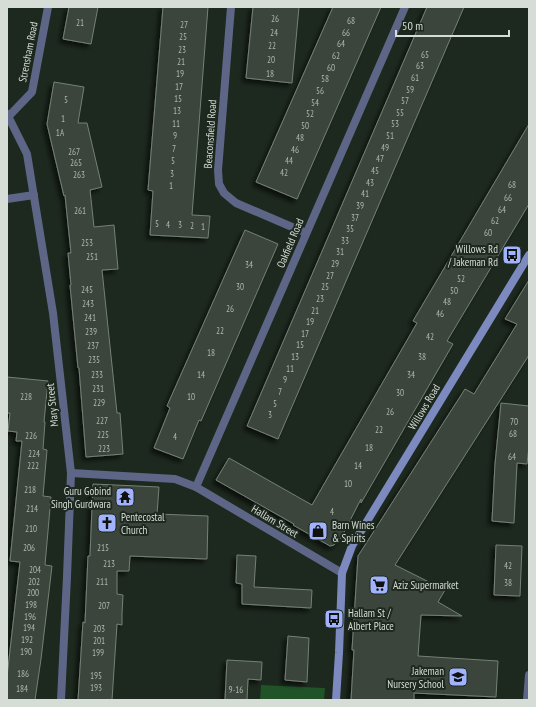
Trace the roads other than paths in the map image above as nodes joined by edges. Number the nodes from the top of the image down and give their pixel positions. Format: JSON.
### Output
{"nodes":[{"id":1,"x":48,"y":7,"type":"edge"},
{"id":2,"x":231,"y":7,"type":"edge"},
{"id":3,"x":405,"y":7,"type":"edge"},
{"id":4,"x":8,"y":115,"type":"edge"},
{"id":5,"x":34,"y":195,"type":"junction"},
{"id":6,"x":7,"y":199,"type":"edge"},
{"id":7,"x":306,"y":233,"type":"junction"},
{"id":8,"x":529,"y":255,"type":"edge"},
{"id":9,"x":71,"y":473,"type":"junction"},
{"id":10,"x":196,"y":487,"type":"junction"},
{"id":11,"x":342,"y":573,"type":"junction"},
{"id":12,"x":529,"y":676,"type":"edge"},
{"id":13,"x":61,"y":700,"type":"edge"},
{"id":14,"x":336,"y":700,"type":"edge"},
{"id":15,"x":527,"y":700,"type":"edge"}],
"edges":[{"from":1,"to":4,"type":"street","name":"Strensham Road"},
{"from":2,"to":7,"type":"street","name":"Beaconsfield Road"},
{"from":3,"to":7,"type":"street","name":"Oakfield Road"},
{"from":4,"to":5,"type":"street","name":"Mary Street"},
{"from":5,"to":6,"type":"street"},
{"from":5,"to":9,"type":"street","name":"Mary Street"},
{"from":7,"to":10,"type":"street","name":"Oakfield Road"},
{"from":8,"to":11,"type":"street","name":"Willows Road"},
{"from":9,"to":10,"type":"street","name":"Hallam Street"},
{"from":9,"to":13,"type":"street","name":"Mary Street"},
{"from":10,"to":11,"type":"street","name":"Hallam Street"},
{"from":11,"to":14,"type":"street"},
{"from":12,"to":15,"type":"street"}]}
